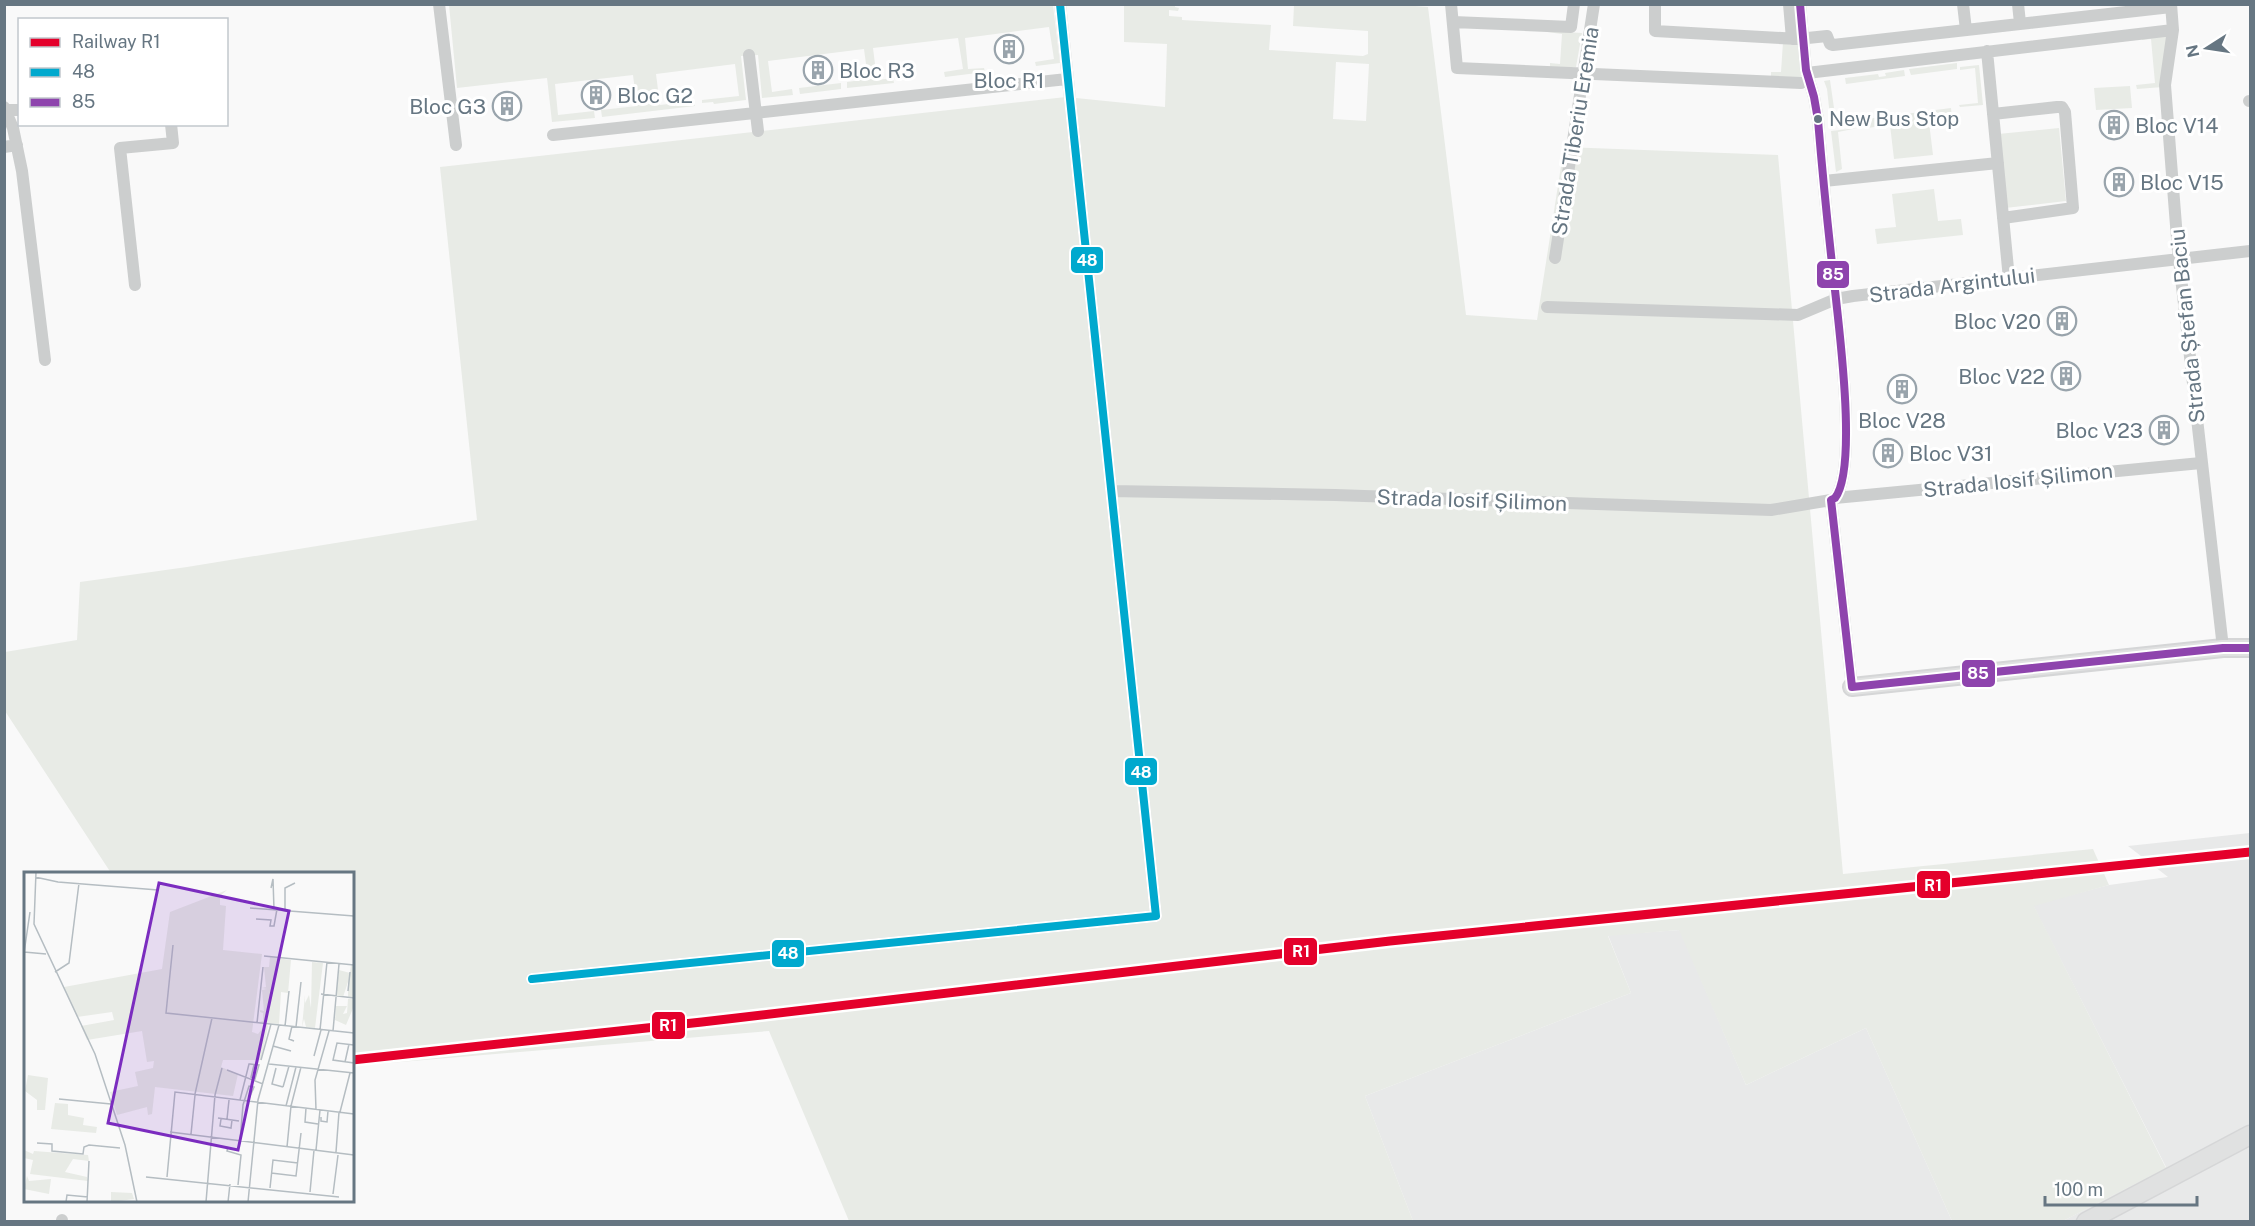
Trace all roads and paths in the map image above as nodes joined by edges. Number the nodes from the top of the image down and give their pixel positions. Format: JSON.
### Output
{"nodes":[{"id":1,"x":439,"y":4,"type":"edge"},
{"id":2,"x":1060,"y":4,"type":"edge"},
{"id":3,"x":1451,"y":4,"type":"edge"},
{"id":4,"x":1655,"y":4,"type":"edge"},
{"id":5,"x":1789,"y":4,"type":"edge"},
{"id":6,"x":1800,"y":4,"type":"edge"},
{"id":7,"x":1963,"y":4,"type":"edge"},
{"id":8,"x":2018,"y":4,"type":"edge"},
{"id":9,"x":1574,"y":5,"type":"edge"},
{"id":10,"x":1594,"y":6,"type":"edge"},
{"id":11,"x":2171,"y":6,"type":"edge"},
{"id":12,"x":1453,"y":21,"type":"junction"},
{"id":13,"x":2020,"y":23,"type":"junction"},
{"id":14,"x":1966,"y":30,"type":"junction"},
{"id":15,"x":2173,"y":30,"type":"junction"},
{"id":16,"x":1798,"y":39,"type":"junction"},
{"id":17,"x":1987,"y":51,"type":"junction"},
{"id":18,"x":749,"y":55,"type":"dead end"},
{"id":19,"x":1584,"y":74,"type":"junction"},
{"id":20,"x":1804,"y":78,"type":"junction"},
{"id":21,"x":1068,"y":79,"type":"junction"},
{"id":22,"x":5,"y":109,"type":"edge"},
{"id":23,"x":756,"y":113,"type":"junction"},
{"id":24,"x":1993,"y":114,"type":"junction"},
{"id":25,"x":171,"y":126,"type":"edge"},
{"id":26,"x":758,"y":131,"type":"dead end"},
{"id":27,"x":553,"y":135,"type":"dead end"},
{"id":28,"x":456,"y":145,"type":"dead end"},
{"id":29,"x":11,"y":146,"type":"edge"},
{"id":30,"x":1998,"y":163,"type":"junction"},
{"id":31,"x":1824,"y":181,"type":"junction"},
{"id":32,"x":2003,"y":218,"type":"junction"},
{"id":33,"x":2250,"y":251,"type":"edge"},
{"id":34,"x":1555,"y":258,"type":"dead end"},
{"id":35,"x":2179,"y":259,"type":"junction"},
{"id":36,"x":2009,"y":279,"type":"junction"},
{"id":37,"x":135,"y":285,"type":"dead end"},
{"id":38,"x":1836,"y":299,"type":"junction"},
{"id":39,"x":1547,"y":307,"type":"dead end"},
{"id":40,"x":45,"y":360,"type":"dead end"},
{"id":41,"x":2201,"y":463,"type":"junction"},
{"id":42,"x":1111,"y":491,"type":"junction"},
{"id":43,"x":1833,"y":499,"type":"junction"},
{"id":44,"x":2223,"y":648,"type":"junction"},
{"id":45,"x":2250,"y":648,"type":"edge"},
{"id":46,"x":1852,"y":687,"type":"joint"},
{"id":47,"x":532,"y":979,"type":"dead end"},
{"id":48,"x":2250,"y":1136,"type":"edge"},
{"id":49,"x":2250,"y":1149,"type":"edge"},
{"id":50,"x":2086,"y":1221,"type":"edge"},
{"id":51,"x":2110,"y":1221,"type":"edge"}],
"edges":[{"from":1,"to":28,"type":"street"},
{"from":2,"to":21,"type":"street"},
{"from":3,"to":12,"type":"street"},
{"from":4,"to":16,"type":"street"},
{"from":5,"to":16,"type":"street"},
{"from":6,"to":16,"type":"street"},
{"from":7,"to":14,"type":"street"},
{"from":8,"to":13,"type":"street"},
{"from":9,"to":10,"type":"street"},
{"from":9,"to":12,"type":"street"},
{"from":10,"to":19,"type":"street","name":"Strada Tiberiu Eremia"},
{"from":11,"to":13,"type":"street"},
{"from":11,"to":15,"type":"street","name":"Strada Ștefan Baciu"},
{"from":12,"to":19,"type":"street"},
{"from":13,"to":14,"type":"street"},
{"from":14,"to":16,"type":"street"},
{"from":15,"to":17,"type":"street"},
{"from":15,"to":35,"type":"street","name":"Strada Ștefan Baciu"},
{"from":16,"to":20,"type":"street"},
{"from":17,"to":20,"type":"street"},
{"from":17,"to":24,"type":"street"},
{"from":18,"to":23,"type":"street"},
{"from":19,"to":20,"type":"street"},
{"from":19,"to":34,"type":"street","name":"Strada Tiberiu Eremia"},
{"from":20,"to":31,"type":"street"},
{"from":21,"to":23,"type":"street"},
{"from":21,"to":42,"type":"street"},
{"from":22,"to":29,"type":"street"},
{"from":23,"to":26,"type":"street"},
{"from":23,"to":27,"type":"street"},
{"from":24,"to":30,"type":"street"},
{"from":24,"to":32,"type":"street"},
{"from":25,"to":37,"type":"street"},
{"from":29,"to":40,"type":"street"},
{"from":30,"to":31,"type":"street"},
{"from":30,"to":32,"type":"street"},
{"from":31,"to":38,"type":"street"},
{"from":32,"to":36,"type":"street"},
{"from":33,"to":35,"type":"street","name":"Strada Argintului"},
{"from":35,"to":36,"type":"street","name":"Strada Argintului"},
{"from":35,"to":41,"type":"street","name":"Strada Ștefan Baciu"},
{"from":36,"to":38,"type":"street","name":"Strada Argintului"},
{"from":38,"to":39,"type":"street","name":"Strada Argintului"},
{"from":38,"to":43,"type":"street"},
{"from":41,"to":43,"type":"street","name":"Strada Iosif Șilimon"},
{"from":41,"to":44,"type":"street","name":"Strada Ștefan Baciu"},
{"from":42,"to":43,"type":"street","name":"Strada Iosif Șilimon"},
{"from":42,"to":47,"type":"street"},
{"from":43,"to":46,"type":"street"},
{"from":44,"to":45,"type":"street"},
{"from":44,"to":46,"type":"street"},
{"from":48,"to":50,"type":"main road"},
{"from":49,"to":51,"type":"main road"}]}
